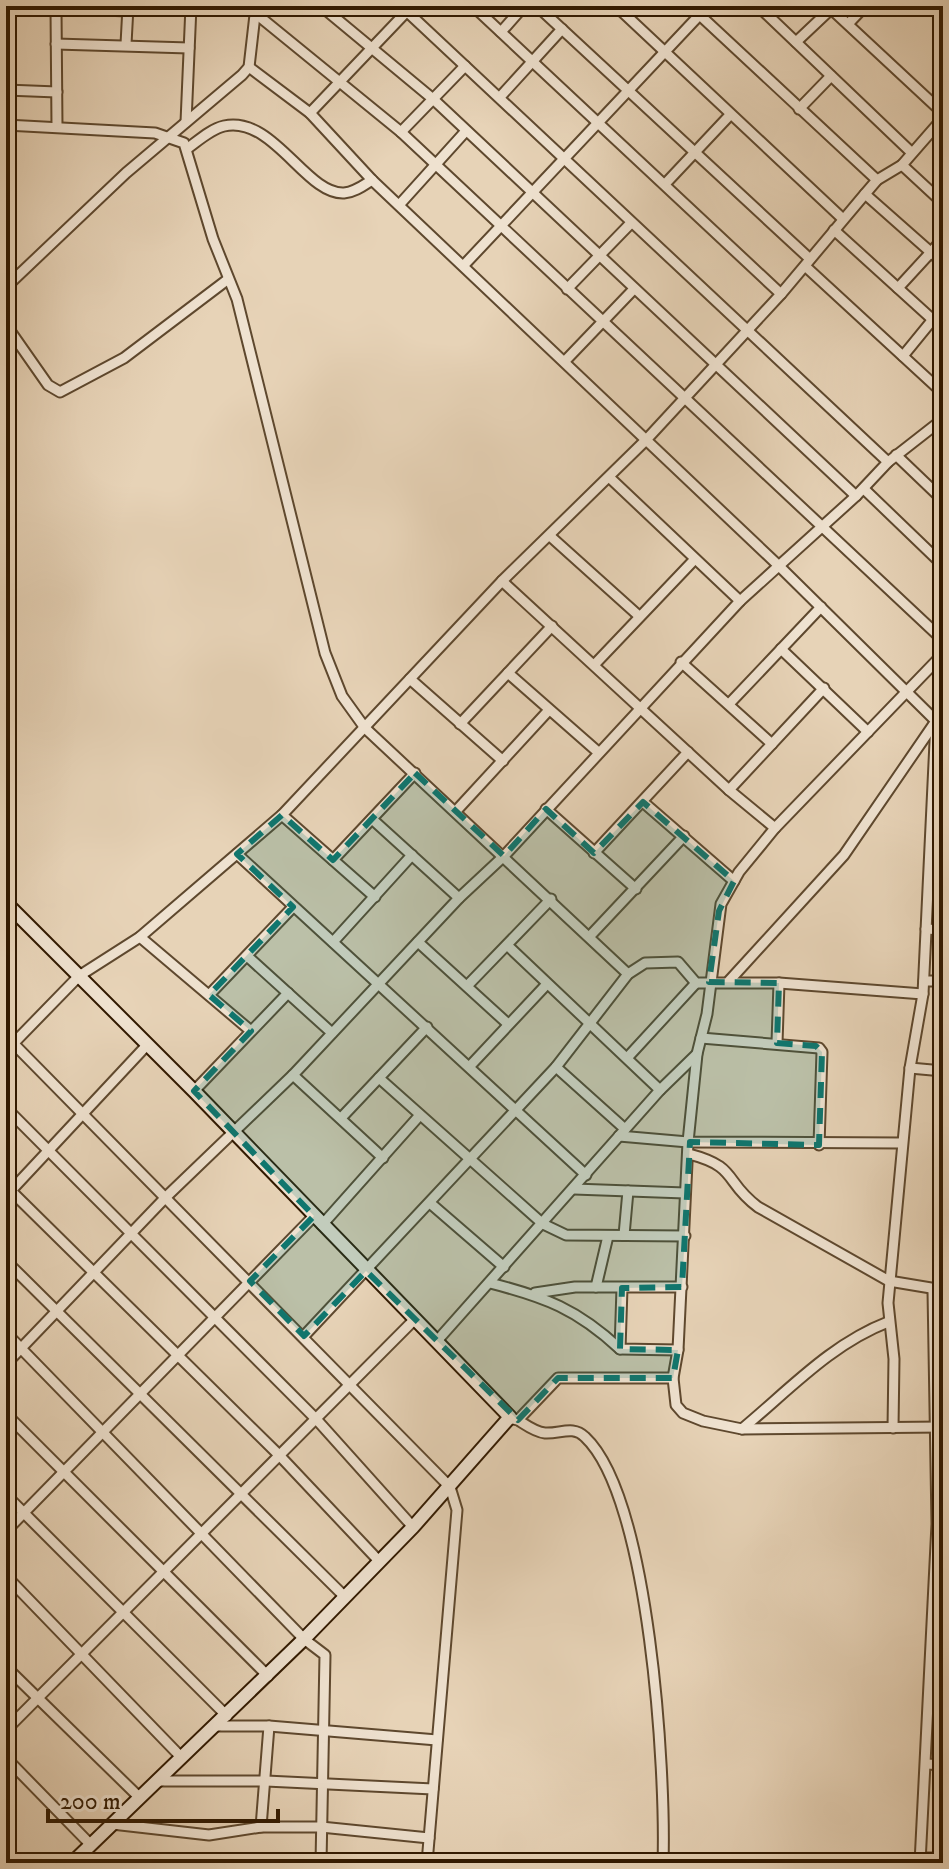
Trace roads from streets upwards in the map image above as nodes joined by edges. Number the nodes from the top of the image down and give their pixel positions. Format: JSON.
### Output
{"nodes":[{"id":1,"x":6,"y":6,"type":"edge"},
{"id":2,"x":191,"y":6,"type":"edge"},
{"id":3,"x":321,"y":6,"type":"edge"},
{"id":4,"x":473,"y":6,"type":"edge"},
{"id":5,"x":524,"y":6,"type":"edge"},
{"id":6,"x":537,"y":6,"type":"edge"},
{"id":7,"x":616,"y":6,"type":"edge"},
{"id":8,"x":690,"y":6,"type":"edge"},
{"id":9,"x":708,"y":6,"type":"edge"},
{"id":10,"x":758,"y":6,"type":"edge"},
{"id":11,"x":865,"y":6,"type":"edge"},
{"id":12,"x":830,"y":7,"type":"edge"},
{"id":13,"x":407,"y":8,"type":"edge"},
{"id":14,"x":56,"y":9,"type":"junction"},
{"id":15,"x":128,"y":9,"type":"edge"},
{"id":16,"x":256,"y":10,"type":"edge"},
{"id":17,"x":699,"y":15,"type":"junction"},
{"id":18,"x":848,"y":24,"type":"junction"},
{"id":19,"x":562,"y":29,"type":"junction"},
{"id":20,"x":501,"y":32,"type":"junction"},
{"id":21,"x":796,"y":42,"type":"junction"},
{"id":22,"x":56,"y":44,"type":"junction"},
{"id":23,"x":126,"y":44,"type":"junction"},
{"id":24,"x":371,"y":46,"type":"junction"},
{"id":25,"x":189,"y":48,"type":"junction"},
{"id":26,"x":665,"y":54,"type":"junction"},
{"id":27,"x":532,"y":62,"type":"junction"},
{"id":28,"x":465,"y":66,"type":"junction"},
{"id":29,"x":249,"y":67,"type":"junction"},
{"id":30,"x":831,"y":76,"type":"junction"},
{"id":31,"x":340,"y":79,"type":"junction"},
{"id":32,"x":6,"y":90,"type":"edge"},
{"id":33,"x":630,"y":90,"type":"junction"},
{"id":34,"x":57,"y":92,"type":"junction"},
{"id":35,"x":500,"y":97,"type":"junction"},
{"id":36,"x":433,"y":99,"type":"junction"},
{"id":37,"x":799,"y":109,"type":"junction"},
{"id":38,"x":310,"y":113,"type":"junction"},
{"id":39,"x":729,"y":116,"type":"junction"},
{"id":40,"x":186,"y":122,"type":"junction"},
{"id":41,"x":941,"y":123,"type":"edge"},
{"id":42,"x":600,"y":124,"type":"junction"},
{"id":43,"x":6,"y":125,"type":"edge"},
{"id":44,"x":57,"y":127,"type":"junction"},
{"id":45,"x":401,"y":132,"type":"junction"},
{"id":46,"x":465,"y":132,"type":"junction"},
{"id":47,"x":170,"y":135,"type":"junction"},
{"id":48,"x":188,"y":148,"type":"junction"},
{"id":49,"x":697,"y":151,"type":"junction"},
{"id":50,"x":912,"y":153,"type":"junction"},
{"id":51,"x":566,"y":160,"type":"junction"},
{"id":52,"x":902,"y":165,"type":"junction"},
{"id":53,"x":435,"y":166,"type":"junction"},
{"id":54,"x":372,"y":180,"type":"junction"},
{"id":55,"x":877,"y":180,"type":"junction"},
{"id":56,"x":666,"y":183,"type":"junction"},
{"id":57,"x":533,"y":194,"type":"junction"},
{"id":58,"x":865,"y":194,"type":"junction"},
{"id":59,"x":943,"y":203,"type":"edge"},
{"id":60,"x":400,"y":204,"type":"junction"},
{"id":61,"x":843,"y":219,"type":"junction"},
{"id":62,"x":631,"y":223,"type":"junction"},
{"id":63,"x":501,"y":228,"type":"junction"},
{"id":64,"x":834,"y":230,"type":"junction"},
{"id":65,"x":943,"y":239,"type":"edge"},
{"id":66,"x":931,"y":251,"type":"junction"},
{"id":67,"x":597,"y":257,"type":"junction"},
{"id":68,"x":808,"y":262,"type":"junction"},
{"id":69,"x":943,"y":263,"type":"edge"},
{"id":70,"x":465,"y":264,"type":"junction"},
{"id":71,"x":227,"y":280,"type":"junction"},
{"id":72,"x":6,"y":287,"type":"edge"},
{"id":73,"x":898,"y":288,"type":"junction"},
{"id":74,"x":567,"y":289,"type":"junction"},
{"id":75,"x":633,"y":290,"type":"junction"},
{"id":76,"x":781,"y":294,"type":"junction"},
{"id":77,"x":943,"y":307,"type":"edge"},
{"id":78,"x":602,"y":320,"type":"junction"},
{"id":79,"x":934,"y":321,"type":"junction"},
{"id":80,"x":6,"y":325,"type":"edge"},
{"id":81,"x":748,"y":329,"type":"junction"},
{"id":82,"x":943,"y":329,"type":"edge"},
{"id":83,"x":903,"y":356,"type":"junction"},
{"id":84,"x":565,"y":361,"type":"junction"},
{"id":85,"x":714,"y":365,"type":"junction"},
{"id":86,"x":943,"y":393,"type":"edge"},
{"id":87,"x":684,"y":399,"type":"junction"},
{"id":88,"x":943,"y":419,"type":"edge"},
{"id":89,"x":646,"y":440,"type":"junction"},
{"id":90,"x":892,"y":459,"type":"junction"},
{"id":91,"x":609,"y":477,"type":"junction"},
{"id":92,"x":860,"y":493,"type":"junction"},
{"id":93,"x":943,"y":500,"type":"edge"},
{"id":94,"x":821,"y":529,"type":"junction"},
{"id":95,"x":550,"y":536,"type":"junction"},
{"id":96,"x":695,"y":559,"type":"junction"},
{"id":97,"x":943,"y":565,"type":"edge"},
{"id":98,"x":779,"y":566,"type":"junction"},
{"id":99,"x":502,"y":581,"type":"junction"},
{"id":100,"x":740,"y":601,"type":"junction"},
{"id":101,"x":821,"y":607,"type":"junction"},
{"id":102,"x":639,"y":616,"type":"junction"},
{"id":103,"x":552,"y":626,"type":"junction"},
{"id":104,"x":943,"y":640,"type":"edge"},
{"id":105,"x":781,"y":649,"type":"junction"},
{"id":106,"x":943,"y":654,"type":"edge"},
{"id":107,"x":681,"y":662,"type":"junction"},
{"id":108,"x":595,"y":664,"type":"junction"},
{"id":109,"x":508,"y":673,"type":"junction"},
{"id":110,"x":410,"y":679,"type":"junction"},
{"id":111,"x":824,"y":688,"type":"junction"},
{"id":112,"x":908,"y":693,"type":"junction"},
{"id":113,"x":729,"y":704,"type":"junction"},
{"id":114,"x":640,"y":707,"type":"junction"},
{"id":115,"x":549,"y":710,"type":"junction"},
{"id":116,"x":940,"y":719,"type":"edge"},
{"id":117,"x":460,"y":724,"type":"junction"},
{"id":118,"x":365,"y":728,"type":"junction"},
{"id":119,"x":868,"y":732,"type":"junction"},
{"id":120,"x":940,"y":740,"type":"edge"},
{"id":121,"x":772,"y":744,"type":"junction"},
{"id":122,"x":598,"y":752,"type":"junction"},
{"id":123,"x":688,"y":752,"type":"junction"},
{"id":124,"x":503,"y":761,"type":"junction"},
{"id":125,"x":415,"y":773,"type":"junction"},
{"id":126,"x":729,"y":790,"type":"junction"},
{"id":127,"x":643,"y":802,"type":"junction"},
{"id":128,"x":546,"y":809,"type":"junction"},
{"id":129,"x":456,"y":811,"type":"junction"},
{"id":130,"x":282,"y":815,"type":"junction"},
{"id":131,"x":372,"y":819,"type":"junction"},
{"id":132,"x":775,"y":828,"type":"junction"},
{"id":133,"x":684,"y":836,"type":"junction"},
{"id":134,"x":594,"y":853,"type":"junction"},
{"id":135,"x":237,"y":854,"type":"junction"},
{"id":136,"x":412,"y":855,"type":"junction"},
{"id":137,"x":504,"y":856,"type":"junction"},
{"id":138,"x":333,"y":860,"type":"junction"},
{"id":139,"x":734,"y":881,"type":"junction"},
{"id":140,"x":636,"y":889,"type":"junction"},
{"id":141,"x":375,"y":897,"type":"junction"},
{"id":142,"x":459,"y":898,"type":"junction"},
{"id":143,"x":551,"y":899,"type":"junction"},
{"id":144,"x":7,"y":907,"type":"edge"},
{"id":145,"x":293,"y":907,"type":"junction"},
{"id":146,"x":926,"y":929,"type":"junction"},
{"id":147,"x":943,"y":930,"type":"edge"},
{"id":148,"x":590,"y":936,"type":"junction"},
{"id":149,"x":140,"y":937,"type":"junction"},
{"id":150,"x":333,"y":942,"type":"junction"},
{"id":151,"x":418,"y":942,"type":"junction"},
{"id":152,"x":507,"y":945,"type":"junction"},
{"id":153,"x":247,"y":956,"type":"junction"},
{"id":154,"x":628,"y":974,"type":"junction"},
{"id":155,"x":79,"y":976,"type":"junction"},
{"id":156,"x":729,"y":981,"type":"junction"},
{"id":157,"x":924,"y":981,"type":"junction"},
{"id":158,"x":943,"y":981,"type":"edge"},
{"id":159,"x":379,"y":982,"type":"junction"},
{"id":160,"x":709,"y":982,"type":"junction"},
{"id":161,"x":696,"y":983,"type":"junction"},
{"id":162,"x":779,"y":983,"type":"junction"},
{"id":163,"x":547,"y":984,"type":"junction"},
{"id":164,"x":467,"y":986,"type":"junction"},
{"id":165,"x":288,"y":993,"type":"junction"},
{"id":166,"x":923,"y":994,"type":"junction"},
{"id":167,"x":209,"y":995,"type":"junction"},
{"id":168,"x":589,"y":1023,"type":"junction"},
{"id":169,"x":508,"y":1024,"type":"junction"},
{"id":170,"x":427,"y":1027,"type":"junction"},
{"id":171,"x":251,"y":1031,"type":"junction"},
{"id":172,"x":332,"y":1033,"type":"junction"},
{"id":173,"x":701,"y":1038,"type":"junction"},
{"id":174,"x":8,"y":1043,"type":"edge"},
{"id":175,"x":777,"y":1043,"type":"junction"},
{"id":176,"x":148,"y":1044,"type":"junction"},
{"id":177,"x":697,"y":1054,"type":"junction"},
{"id":178,"x":627,"y":1058,"type":"junction"},
{"id":179,"x":470,"y":1066,"type":"junction"},
{"id":180,"x":556,"y":1067,"type":"junction"},
{"id":181,"x":910,"y":1068,"type":"junction"},
{"id":182,"x":943,"y":1071,"type":"edge"},
{"id":183,"x":293,"y":1075,"type":"junction"},
{"id":184,"x":379,"y":1078,"type":"junction"},
{"id":185,"x":660,"y":1090,"type":"junction"},
{"id":186,"x":194,"y":1091,"type":"junction"},
{"id":187,"x":6,"y":1108,"type":"edge"},
{"id":188,"x":515,"y":1111,"type":"junction"},
{"id":189,"x":82,"y":1115,"type":"junction"},
{"id":190,"x":420,"y":1115,"type":"junction"},
{"id":191,"x":342,"y":1117,"type":"junction"},
{"id":192,"x":231,"y":1133,"type":"junction"},
{"id":193,"x":622,"y":1133,"type":"junction"},
{"id":194,"x":688,"y":1142,"type":"junction"},
{"id":195,"x":902,"y":1143,"type":"junction"},
{"id":196,"x":819,"y":1145,"type":"junction"},
{"id":197,"x":49,"y":1152,"type":"junction"},
{"id":198,"x":689,"y":1154,"type":"junction"},
{"id":199,"x":383,"y":1158,"type":"junction"},
{"id":200,"x":468,"y":1162,"type":"junction"},
{"id":201,"x":586,"y":1175,"type":"junction"},
{"id":202,"x":574,"y":1189,"type":"junction"},
{"id":203,"x":8,"y":1191,"type":"edge"},
{"id":204,"x":628,"y":1191,"type":"junction"},
{"id":205,"x":685,"y":1193,"type":"junction"},
{"id":206,"x":167,"y":1196,"type":"junction"},
{"id":207,"x":430,"y":1203,"type":"junction"},
{"id":208,"x":318,"y":1221,"type":"junction"},
{"id":209,"x":543,"y":1224,"type":"junction"},
{"id":210,"x":131,"y":1234,"type":"junction"},
{"id":211,"x":624,"y":1235,"type":"junction"},
{"id":212,"x":608,"y":1236,"type":"junction"},
{"id":213,"x":685,"y":1236,"type":"junction"},
{"id":214,"x":6,"y":1261,"type":"edge"},
{"id":215,"x":504,"y":1267,"type":"junction"},
{"id":216,"x":94,"y":1271,"type":"junction"},
{"id":217,"x":366,"y":1271,"type":"junction"},
{"id":218,"x":250,"y":1281,"type":"junction"},
{"id":219,"x":889,"y":1281,"type":"junction"},
{"id":220,"x":490,"y":1283,"type":"junction"},
{"id":221,"x":596,"y":1287,"type":"junction"},
{"id":222,"x":682,"y":1287,"type":"junction"},
{"id":223,"x":622,"y":1288,"type":"junction"},
{"id":224,"x":938,"y":1290,"type":"edge"},
{"id":225,"x":532,"y":1294,"type":"junction"},
{"id":226,"x":56,"y":1311,"type":"junction"},
{"id":227,"x":213,"y":1319,"type":"junction"},
{"id":228,"x":413,"y":1321,"type":"junction"},
{"id":229,"x":888,"y":1322,"type":"junction"},
{"id":230,"x":939,"y":1324,"type":"edge"},
{"id":231,"x":6,"y":1333,"type":"edge"},
{"id":232,"x":304,"y":1336,"type":"junction"},
{"id":233,"x":436,"y":1342,"type":"junction"},
{"id":234,"x":21,"y":1349,"type":"junction"},
{"id":235,"x":620,"y":1349,"type":"junction"},
{"id":236,"x":678,"y":1350,"type":"junction"},
{"id":237,"x":175,"y":1357,"type":"junction"},
{"id":238,"x":6,"y":1364,"type":"edge"},
{"id":239,"x":673,"y":1378,"type":"junction"},
{"id":240,"x":349,"y":1383,"type":"junction"},
{"id":241,"x":138,"y":1393,"type":"junction"},
{"id":242,"x":6,"y":1414,"type":"edge"},
{"id":243,"x":514,"y":1419,"type":"junction"},
{"id":244,"x":317,"y":1420,"type":"junction"},
{"id":245,"x":938,"y":1427,"type":"edge"},
{"id":246,"x":893,"y":1428,"type":"junction"},
{"id":247,"x":102,"y":1429,"type":"junction"},
{"id":248,"x":742,"y":1429,"type":"junction"},
{"id":249,"x":279,"y":1455,"type":"junction"},
{"id":250,"x":63,"y":1471,"type":"junction"},
{"id":251,"x":939,"y":1476,"type":"edge"},
{"id":252,"x":450,"y":1487,"type":"junction"},
{"id":253,"x":239,"y":1494,"type":"junction"},
{"id":254,"x":6,"y":1495,"type":"edge"},
{"id":255,"x":24,"y":1512,"type":"junction"},
{"id":256,"x":940,"y":1524,"type":"edge"},
{"id":257,"x":413,"y":1527,"type":"junction"},
{"id":258,"x":6,"y":1531,"type":"edge"},
{"id":259,"x":201,"y":1531,"type":"junction"},
{"id":260,"x":379,"y":1561,"type":"junction"},
{"id":261,"x":940,"y":1570,"type":"edge"},
{"id":262,"x":161,"y":1571,"type":"junction"},
{"id":263,"x":6,"y":1576,"type":"edge"},
{"id":264,"x":345,"y":1597,"type":"junction"},
{"id":265,"x":122,"y":1612,"type":"junction"},
{"id":266,"x":304,"y":1639,"type":"junction"},
{"id":267,"x":83,"y":1654,"type":"junction"},
{"id":268,"x":6,"y":1667,"type":"edge"},
{"id":269,"x":268,"y":1676,"type":"junction"},
{"id":270,"x":37,"y":1698,"type":"junction"},
{"id":271,"x":227,"y":1716,"type":"junction"},
{"id":272,"x":215,"y":1726,"type":"junction"},
{"id":273,"x":269,"y":1726,"type":"junction"},
{"id":274,"x":6,"y":1730,"type":"edge"},
{"id":275,"x":324,"y":1732,"type":"junction"},
{"id":276,"x":437,"y":1740,"type":"junction"},
{"id":277,"x":181,"y":1757,"type":"junction"},
{"id":278,"x":6,"y":1758,"type":"edge"},
{"id":279,"x":927,"y":1764,"type":"junction"},
{"id":280,"x":943,"y":1765,"type":"edge"},
{"id":281,"x":157,"y":1781,"type":"junction"},
{"id":282,"x":266,"y":1781,"type":"junction"},
{"id":283,"x":323,"y":1784,"type":"junction"},
{"id":284,"x":433,"y":1789,"type":"junction"},
{"id":285,"x":139,"y":1797,"type":"junction"},
{"id":286,"x":112,"y":1824,"type":"junction"},
{"id":287,"x":261,"y":1827,"type":"junction"},
{"id":288,"x":321,"y":1827,"type":"junction"},
{"id":289,"x":429,"y":1838,"type":"junction"},
{"id":290,"x":90,"y":1844,"type":"junction"},
{"id":291,"x":943,"y":1858,"type":"edge"},
{"id":292,"x":920,"y":1861,"type":"edge"},
{"id":293,"x":72,"y":1863,"type":"edge"},
{"id":294,"x":321,"y":1863,"type":"edge"},
{"id":295,"x":427,"y":1863,"type":"edge"},
{"id":296,"x":663,"y":1863,"type":"edge"}],
"edges":[{"from":1,"to":14,"type":"street"},
{"from":2,"to":25,"type":"street"},
{"from":3,"to":24,"type":"street"},
{"from":4,"to":20,"type":"street"},
{"from":5,"to":20,"type":"street"},
{"from":6,"to":19,"type":"street"},
{"from":7,"to":26,"type":"street"},
{"from":8,"to":17,"type":"street"},
{"from":9,"to":17,"type":"street"},
{"from":10,"to":21,"type":"street"},
{"from":11,"to":18,"type":"street"},
{"from":12,"to":18,"type":"street"},
{"from":12,"to":21,"type":"street"},
{"from":13,"to":24,"type":"street"},
{"from":13,"to":28,"type":"street"},
{"from":14,"to":15,"type":"street"},
{"from":14,"to":22,"type":"street"},
{"from":15,"to":23,"type":"street"},
{"from":16,"to":29,"type":"street"},
{"from":16,"to":31,"type":"street"},
{"from":17,"to":26,"type":"street"},
{"from":17,"to":37,"type":"street"},
{"from":18,"to":41,"type":"street"},
{"from":19,"to":27,"type":"street"},
{"from":19,"to":33,"type":"street"},
{"from":20,"to":27,"type":"street"},
{"from":21,"to":30,"type":"street"},
{"from":22,"to":23,"type":"street"},
{"from":22,"to":34,"type":"street"},
{"from":23,"to":25,"type":"street"},
{"from":24,"to":31,"type":"street"},
{"from":24,"to":36,"type":"street"},
{"from":25,"to":40,"type":"street"},
{"from":26,"to":33,"type":"street"},
{"from":26,"to":39,"type":"street"},
{"from":27,"to":35,"type":"street"},
{"from":27,"to":42,"type":"street"},
{"from":28,"to":35,"type":"street"},
{"from":28,"to":36,"type":"street"},
{"from":29,"to":38,"type":"street"},
{"from":29,"to":40,"type":"street"},
{"from":30,"to":37,"type":"street"},
{"from":30,"to":50,"type":"street"},
{"from":31,"to":38,"type":"street"},
{"from":31,"to":45,"type":"street"},
{"from":32,"to":34,"type":"street"},
{"from":33,"to":42,"type":"street"},
{"from":33,"to":49,"type":"street"},
{"from":34,"to":44,"type":"street"},
{"from":35,"to":51,"type":"street"},
{"from":36,"to":45,"type":"street"},
{"from":36,"to":46,"type":"street"},
{"from":37,"to":55,"type":"street"},
{"from":38,"to":54,"type":"street"},
{"from":39,"to":49,"type":"street"},
{"from":39,"to":61,"type":"street"},
{"from":40,"to":47,"type":"street"},
{"from":41,"to":50,"type":"street"},
{"from":42,"to":51,"type":"street"},
{"from":42,"to":56,"type":"street"},
{"from":43,"to":44,"type":"street"},
{"from":44,"to":47,"type":"street"},
{"from":45,"to":53,"type":"street"},
{"from":46,"to":53,"type":"street"},
{"from":46,"to":57,"type":"street"},
{"from":47,"to":48,"type":"street"},
{"from":47,"to":72,"type":"street"},
{"from":48,"to":54,"type":"street"},
{"from":48,"to":71,"type":"street"},
{"from":49,"to":56,"type":"street"},
{"from":49,"to":68,"type":"street"},
{"from":50,"to":52,"type":"street"},
{"from":51,"to":57,"type":"street"},
{"from":51,"to":62,"type":"street"},
{"from":52,"to":55,"type":"street"},
{"from":52,"to":59,"type":"street"},
{"from":53,"to":60,"type":"street"},
{"from":53,"to":63,"type":"street"},
{"from":54,"to":60,"type":"street"},
{"from":55,"to":58,"type":"street"},
{"from":56,"to":76,"type":"street"},
{"from":57,"to":63,"type":"street"},
{"from":57,"to":67,"type":"street"},
{"from":58,"to":61,"type":"street"},
{"from":58,"to":66,"type":"street"},
{"from":60,"to":70,"type":"street"},
{"from":61,"to":64,"type":"street"},
{"from":62,"to":67,"type":"street"},
{"from":62,"to":81,"type":"street"},
{"from":63,"to":70,"type":"street"},
{"from":63,"to":74,"type":"street"},
{"from":64,"to":68,"type":"street"},
{"from":64,"to":73,"type":"street"},
{"from":65,"to":66,"type":"street"},
{"from":66,"to":69,"type":"street"},
{"from":66,"to":73,"type":"street"},
{"from":67,"to":74,"type":"street"},
{"from":67,"to":75,"type":"street"},
{"from":68,"to":76,"type":"street"},
{"from":68,"to":83,"type":"street"},
{"from":70,"to":84,"type":"street"},
{"from":71,"to":80,"type":"street"},
{"from":71,"to":118,"type":"street"},
{"from":73,"to":79,"type":"street"},
{"from":74,"to":78,"type":"street"},
{"from":75,"to":78,"type":"street"},
{"from":75,"to":85,"type":"street"},
{"from":76,"to":81,"type":"street"},
{"from":77,"to":79,"type":"street"},
{"from":78,"to":84,"type":"street"},
{"from":78,"to":87,"type":"street"},
{"from":79,"to":82,"type":"street"},
{"from":79,"to":83,"type":"street"},
{"from":81,"to":85,"type":"street"},
{"from":81,"to":90,"type":"street"},
{"from":83,"to":86,"type":"street"},
{"from":84,"to":89,"type":"street"},
{"from":85,"to":87,"type":"street"},
{"from":85,"to":92,"type":"street"},
{"from":87,"to":89,"type":"street"},
{"from":87,"to":94,"type":"street"},
{"from":88,"to":90,"type":"street"},
{"from":89,"to":91,"type":"street"},
{"from":89,"to":98,"type":"street"},
{"from":90,"to":92,"type":"street"},
{"from":90,"to":93,"type":"street"},
{"from":91,"to":95,"type":"street"},
{"from":91,"to":96,"type":"street"},
{"from":92,"to":94,"type":"street"},
{"from":92,"to":97,"type":"street"},
{"from":94,"to":98,"type":"street"},
{"from":94,"to":104,"type":"street"},
{"from":95,"to":99,"type":"street"},
{"from":95,"to":102,"type":"street"},
{"from":96,"to":100,"type":"street"},
{"from":96,"to":102,"type":"street"},
{"from":98,"to":100,"type":"street"},
{"from":98,"to":101,"type":"street"},
{"from":99,"to":103,"type":"street"},
{"from":99,"to":110,"type":"street"},
{"from":100,"to":107,"type":"street"},
{"from":101,"to":105,"type":"street"},
{"from":101,"to":112,"type":"street"},
{"from":102,"to":108,"type":"street"},
{"from":103,"to":108,"type":"street"},
{"from":103,"to":109,"type":"street"},
{"from":105,"to":111,"type":"street"},
{"from":105,"to":113,"type":"street"},
{"from":106,"to":112,"type":"street"},
{"from":107,"to":113,"type":"street"},
{"from":107,"to":114,"type":"street"},
{"from":108,"to":114,"type":"street"},
{"from":109,"to":115,"type":"street"},
{"from":109,"to":117,"type":"street"},
{"from":110,"to":117,"type":"street"},
{"from":110,"to":118,"type":"street"},
{"from":111,"to":119,"type":"street"},
{"from":111,"to":121,"type":"street"},
{"from":112,"to":116,"type":"street"},
{"from":112,"to":119,"type":"street"},
{"from":113,"to":121,"type":"street"},
{"from":114,"to":122,"type":"street"},
{"from":114,"to":123,"type":"street"},
{"from":115,"to":122,"type":"street"},
{"from":115,"to":124,"type":"street"},
{"from":116,"to":120,"type":"street"},
{"from":116,"to":156,"type":"street"},
{"from":117,"to":124,"type":"street"},
{"from":118,"to":125,"type":"street"},
{"from":118,"to":130,"type":"street"},
{"from":119,"to":132,"type":"street"},
{"from":120,"to":146,"type":"street"},
{"from":121,"to":126,"type":"street"},
{"from":122,"to":128,"type":"street"},
{"from":123,"to":126,"type":"street"},
{"from":123,"to":127,"type":"street"},
{"from":124,"to":129,"type":"street"},
{"from":125,"to":129,"type":"street"},
{"from":125,"to":131,"type":"street"},
{"from":126,"to":132,"type":"street"},
{"from":127,"to":133,"type":"street"},
{"from":127,"to":134,"type":"street"},
{"from":128,"to":134,"type":"street"},
{"from":128,"to":137,"type":"street"},
{"from":129,"to":137,"type":"street"},
{"from":130,"to":135,"type":"street"},
{"from":130,"to":138,"type":"street"},
{"from":131,"to":136,"type":"street"},
{"from":131,"to":138,"type":"street"},
{"from":132,"to":139,"type":"street"},
{"from":133,"to":139,"type":"street"},
{"from":133,"to":140,"type":"street"},
{"from":134,"to":140,"type":"street"},
{"from":135,"to":145,"type":"street"},
{"from":135,"to":149,"type":"street"},
{"from":136,"to":141,"type":"street"},
{"from":136,"to":142,"type":"street"},
{"from":137,"to":142,"type":"street"},
{"from":137,"to":143,"type":"street"},
{"from":138,"to":141,"type":"street"},
{"from":139,"to":160,"type":"street"},
{"from":140,"to":148,"type":"street"},
{"from":141,"to":150,"type":"street"},
{"from":142,"to":151,"type":"street"},
{"from":143,"to":148,"type":"street"},
{"from":143,"to":152,"type":"street"},
{"from":144,"to":155,"type":"street"},
{"from":145,"to":150,"type":"street"},
{"from":145,"to":153,"type":"street"},
{"from":146,"to":147,"type":"street"},
{"from":146,"to":157,"type":"street"},
{"from":148,"to":154,"type":"street"},
{"from":149,"to":155,"type":"street"},
{"from":149,"to":167,"type":"street"},
{"from":150,"to":159,"type":"street"},
{"from":151,"to":159,"type":"street"},
{"from":151,"to":164,"type":"street"},
{"from":152,"to":163,"type":"street"},
{"from":152,"to":164,"type":"street"},
{"from":153,"to":165,"type":"street"},
{"from":153,"to":167,"type":"street"},
{"from":154,"to":161,"type":"street"},
{"from":154,"to":168,"type":"street"},
{"from":155,"to":174,"type":"street"},
{"from":155,"to":176,"type":"street"},
{"from":156,"to":160,"type":"street"},
{"from":156,"to":162,"type":"street"},
{"from":157,"to":158,"type":"street"},
{"from":157,"to":166,"type":"street"},
{"from":159,"to":170,"type":"street"},
{"from":159,"to":172,"type":"street"},
{"from":160,"to":161,"type":"street"},
{"from":160,"to":173,"type":"street"},
{"from":161,"to":178,"type":"street"},
{"from":162,"to":166,"type":"street"},
{"from":162,"to":175,"type":"street"},
{"from":163,"to":168,"type":"street"},
{"from":163,"to":169,"type":"street"},
{"from":164,"to":169,"type":"street"},
{"from":165,"to":171,"type":"street"},
{"from":165,"to":172,"type":"street"},
{"from":166,"to":181,"type":"street"},
{"from":167,"to":171,"type":"street"},
{"from":168,"to":178,"type":"street"},
{"from":168,"to":180,"type":"street"},
{"from":169,"to":179,"type":"street"},
{"from":170,"to":179,"type":"street"},
{"from":170,"to":184,"type":"street"},
{"from":171,"to":186,"type":"street"},
{"from":172,"to":183,"type":"street"},
{"from":173,"to":175,"type":"street"},
{"from":173,"to":177,"type":"street"},
{"from":174,"to":189,"type":"street"},
{"from":175,"to":196,"type":"street"},
{"from":176,"to":186,"type":"street"},
{"from":176,"to":189,"type":"street"},
{"from":177,"to":185,"type":"street"},
{"from":177,"to":194,"type":"street"},
{"from":178,"to":185,"type":"street"},
{"from":179,"to":188,"type":"street"},
{"from":180,"to":188,"type":"street"},
{"from":180,"to":193,"type":"street"},
{"from":181,"to":182,"type":"street"},
{"from":181,"to":195,"type":"street"},
{"from":183,"to":191,"type":"street"},
{"from":183,"to":192,"type":"street"},
{"from":184,"to":190,"type":"street"},
{"from":184,"to":191,"type":"street"},
{"from":185,"to":193,"type":"street"},
{"from":186,"to":192,"type":"street"},
{"from":187,"to":197,"type":"street"},
{"from":188,"to":200,"type":"street"},
{"from":188,"to":201,"type":"street"},
{"from":189,"to":197,"type":"street"},
{"from":189,"to":206,"type":"street"},
{"from":190,"to":199,"type":"street"},
{"from":190,"to":200,"type":"street"},
{"from":191,"to":199,"type":"street"},
{"from":192,"to":206,"type":"street"},
{"from":192,"to":208,"type":"street"},
{"from":193,"to":194,"type":"street"},
{"from":193,"to":201,"type":"street"},
{"from":194,"to":196,"type":"street"},
{"from":194,"to":198,"type":"street"},
{"from":195,"to":196,"type":"street"},
{"from":195,"to":219,"type":"street"},
{"from":197,"to":203,"type":"street"},
{"from":197,"to":210,"type":"street"},
{"from":198,"to":205,"type":"street"},
{"from":198,"to":219,"type":"street"},
{"from":199,"to":208,"type":"street"},
{"from":200,"to":207,"type":"street"},
{"from":200,"to":209,"type":"street"},
{"from":201,"to":202,"type":"street"},
{"from":202,"to":204,"type":"street"},
{"from":202,"to":209,"type":"street"},
{"from":203,"to":216,"type":"street"},
{"from":204,"to":205,"type":"street"},
{"from":204,"to":211,"type":"street"},
{"from":205,"to":213,"type":"street"},
{"from":206,"to":210,"type":"street"},
{"from":206,"to":218,"type":"street"},
{"from":207,"to":215,"type":"street"},
{"from":207,"to":217,"type":"street"},
{"from":208,"to":217,"type":"street"},
{"from":208,"to":218,"type":"street"},
{"from":209,"to":212,"type":"street"},
{"from":209,"to":215,"type":"street"},
{"from":210,"to":216,"type":"street"},
{"from":210,"to":227,"type":"street"},
{"from":211,"to":212,"type":"street"},
{"from":211,"to":213,"type":"street"},
{"from":212,"to":221,"type":"street"},
{"from":213,"to":222,"type":"street"},
{"from":214,"to":226,"type":"street"},
{"from":215,"to":220,"type":"street"},
{"from":216,"to":226,"type":"street"},
{"from":216,"to":237,"type":"street"},
{"from":217,"to":228,"type":"street"},
{"from":217,"to":232,"type":"street"},
{"from":218,"to":227,"type":"street"},
{"from":218,"to":232,"type":"street"},
{"from":219,"to":224,"type":"street"},
{"from":219,"to":229,"type":"street"},
{"from":220,"to":225,"type":"street"},
{"from":220,"to":233,"type":"street"},
{"from":221,"to":223,"type":"street"},
{"from":221,"to":225,"type":"street"},
{"from":222,"to":223,"type":"street"},
{"from":222,"to":236,"type":"street"},
{"from":223,"to":235,"type":"street"},
{"from":224,"to":230,"type":"street"},
{"from":225,"to":235,"type":"street"},
{"from":226,"to":234,"type":"street"},
{"from":226,"to":241,"type":"street"},
{"from":227,"to":237,"type":"street"},
{"from":227,"to":244,"type":"street"},
{"from":228,"to":233,"type":"street"},
{"from":228,"to":240,"type":"street"},
{"from":229,"to":246,"type":"street"},
{"from":229,"to":248,"type":"street"},
{"from":230,"to":245,"type":"street"},
{"from":231,"to":234,"type":"street"},
{"from":232,"to":240,"type":"street"},
{"from":233,"to":243,"type":"street"},
{"from":234,"to":238,"type":"street"},
{"from":234,"to":247,"type":"street"},
{"from":235,"to":236,"type":"street"},
{"from":236,"to":239,"type":"street"},
{"from":237,"to":241,"type":"street"},
{"from":237,"to":249,"type":"street"},
{"from":239,"to":243,"type":"street"},
{"from":239,"to":248,"type":"street"},
{"from":240,"to":244,"type":"street"},
{"from":240,"to":252,"type":"street"},
{"from":241,"to":247,"type":"street"},
{"from":241,"to":253,"type":"street"},
{"from":242,"to":250,"type":"street"},
{"from":243,"to":252,"type":"street"},
{"from":243,"to":296,"type":"street"},
{"from":244,"to":249,"type":"street"},
{"from":244,"to":257,"type":"street"},
{"from":245,"to":246,"type":"street"},
{"from":245,"to":251,"type":"street"},
{"from":246,"to":248,"type":"street"},
{"from":247,"to":250,"type":"street"},
{"from":247,"to":259,"type":"street"},
{"from":249,"to":253,"type":"street"},
{"from":249,"to":260,"type":"street"},
{"from":250,"to":255,"type":"street"},
{"from":250,"to":262,"type":"street"},
{"from":251,"to":256,"type":"street"},
{"from":252,"to":257,"type":"street"},
{"from":252,"to":276,"type":"street"},
{"from":253,"to":259,"type":"street"},
{"from":253,"to":264,"type":"street"},
{"from":254,"to":255,"type":"street"},
{"from":255,"to":258,"type":"street"},
{"from":255,"to":265,"type":"street"},
{"from":256,"to":261,"type":"street"},
{"from":257,"to":260,"type":"street"},
{"from":259,"to":262,"type":"street"},
{"from":259,"to":266,"type":"street"},
{"from":260,"to":264,"type":"street"},
{"from":261,"to":279,"type":"street"},
{"from":262,"to":265,"type":"street"},
{"from":262,"to":269,"type":"street"},
{"from":263,"to":267,"type":"street"},
{"from":264,"to":266,"type":"street"},
{"from":265,"to":267,"type":"street"},
{"from":265,"to":271,"type":"street"},
{"from":266,"to":269,"type":"street"},
{"from":266,"to":275,"type":"street"},
{"from":267,"to":270,"type":"street"},
{"from":267,"to":277,"type":"street"},
{"from":268,"to":270,"type":"street"},
{"from":269,"to":271,"type":"street"},
{"from":270,"to":274,"type":"street"},
{"from":270,"to":285,"type":"street"},
{"from":271,"to":272,"type":"street"},
{"from":272,"to":273,"type":"street"},
{"from":272,"to":277,"type":"street"},
{"from":273,"to":275,"type":"street"},
{"from":273,"to":282,"type":"street"},
{"from":275,"to":276,"type":"street"},
{"from":275,"to":283,"type":"street"},
{"from":276,"to":284,"type":"street"},
{"from":277,"to":281,"type":"street"},
{"from":278,"to":290,"type":"street"},
{"from":279,"to":280,"type":"street"},
{"from":279,"to":292,"type":"street"},
{"from":281,"to":282,"type":"street"},
{"from":281,"to":285,"type":"street"},
{"from":282,"to":283,"type":"street"},
{"from":282,"to":287,"type":"street"},
{"from":283,"to":284,"type":"street"},
{"from":283,"to":288,"type":"street"},
{"from":284,"to":289,"type":"street"},
{"from":285,"to":286,"type":"street"},
{"from":286,"to":287,"type":"street"},
{"from":286,"to":290,"type":"street"},
{"from":287,"to":288,"type":"street"},
{"from":288,"to":289,"type":"street"},
{"from":288,"to":294,"type":"street"},
{"from":289,"to":295,"type":"street"},
{"from":290,"to":293,"type":"street"},
{"from":291,"to":292,"type":"street"}]}
